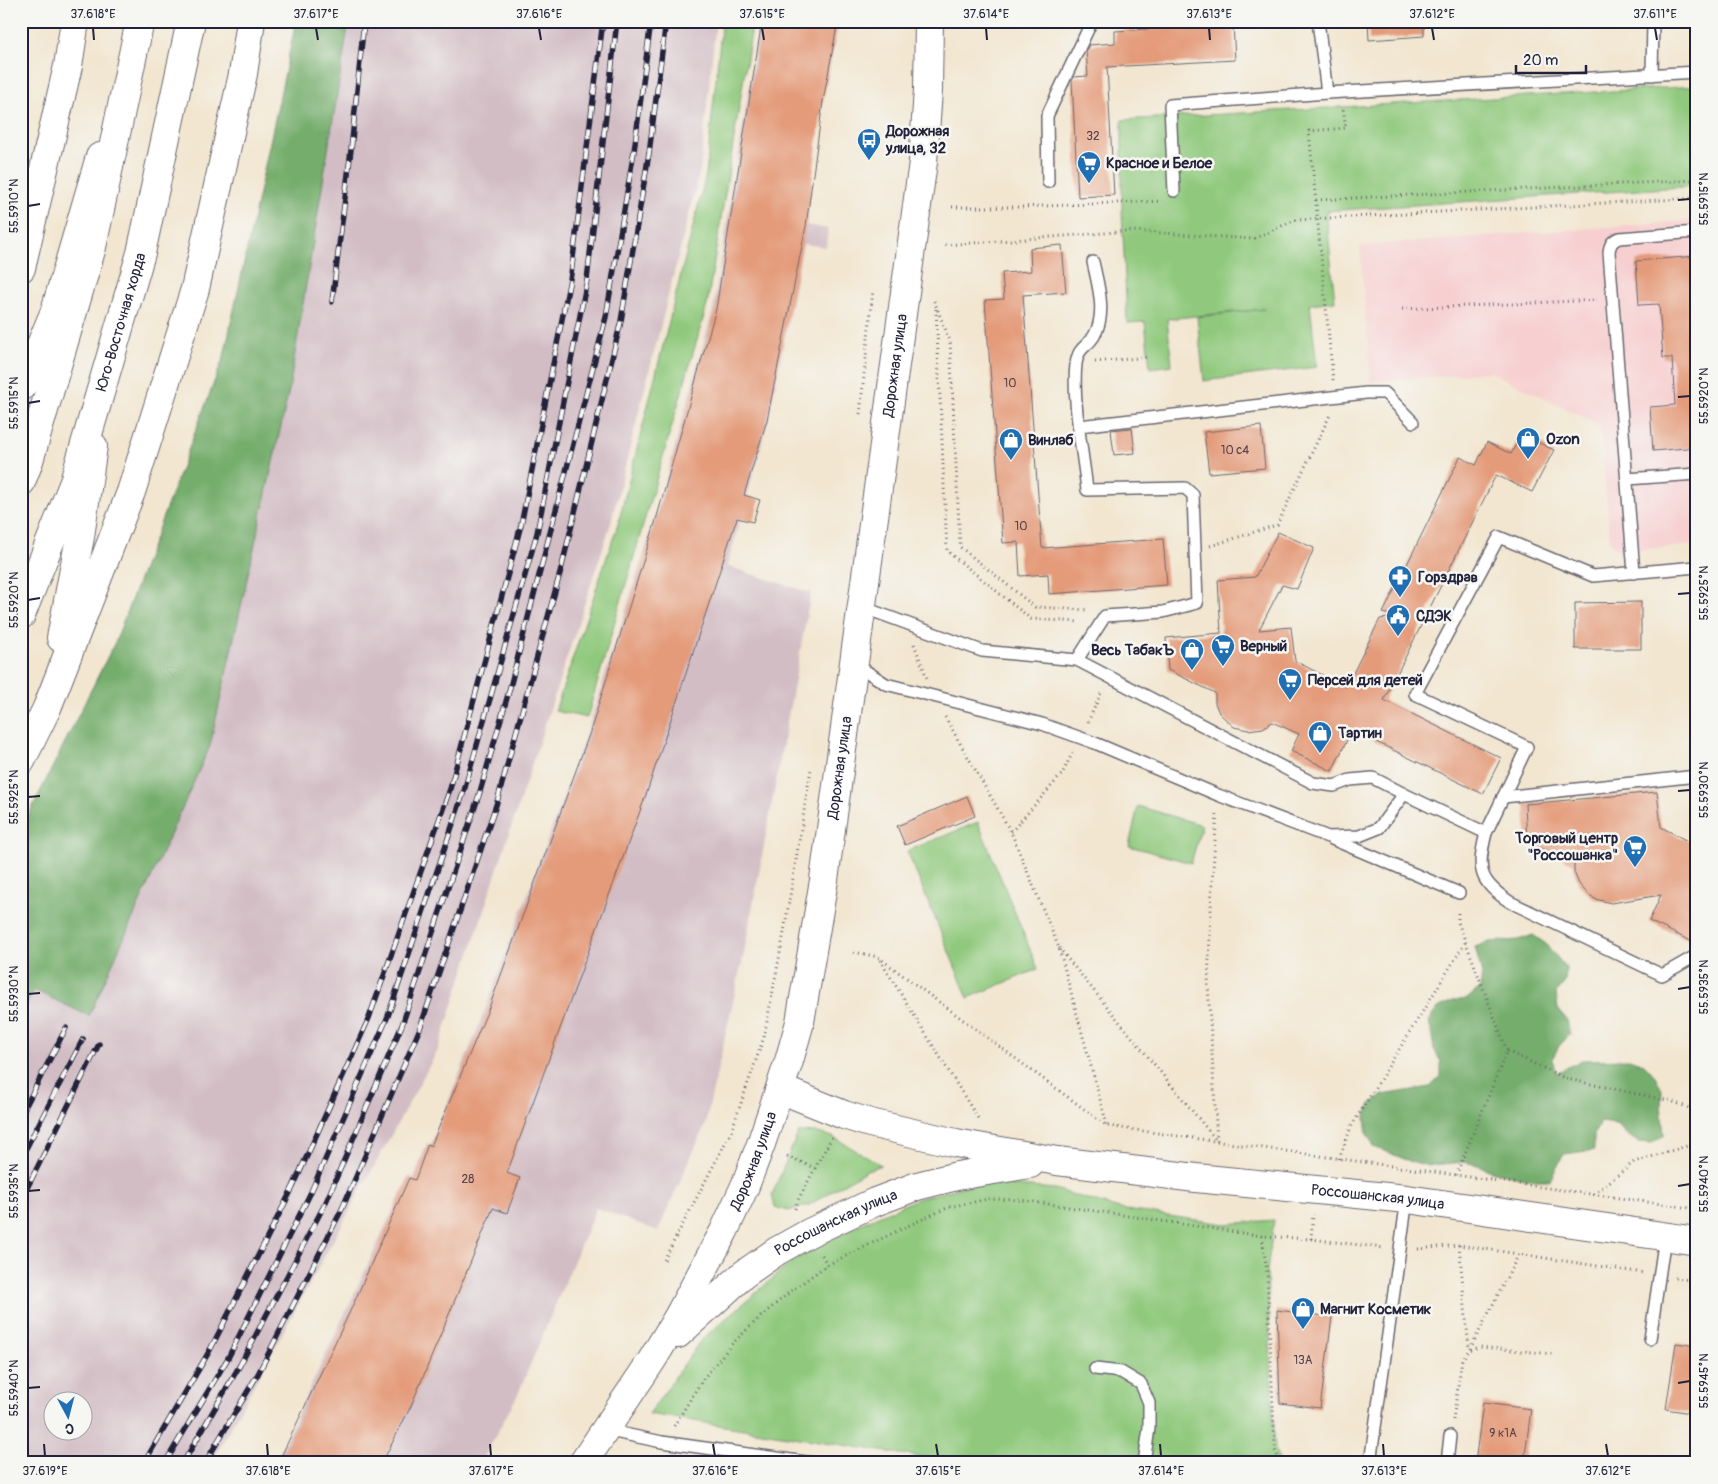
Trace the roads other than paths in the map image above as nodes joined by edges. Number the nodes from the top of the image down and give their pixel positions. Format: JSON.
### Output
{"nodes":[{"id":1,"x":75,"y":21,"type":"edge"},
{"id":2,"x":140,"y":21,"type":"edge"},
{"id":3,"x":191,"y":21,"type":"edge"},
{"id":4,"x":251,"y":21,"type":"edge"},
{"id":5,"x":929,"y":21,"type":"edge"},
{"id":6,"x":1092,"y":21,"type":"edge"},
{"id":7,"x":1318,"y":21,"type":"edge"},
{"id":8,"x":1653,"y":21,"type":"edge"},
{"id":9,"x":1697,"y":72,"type":"edge"},
{"id":10,"x":1652,"y":75,"type":"junction"},
{"id":11,"x":1327,"y":93,"type":"junction"},
{"id":12,"x":1048,"y":182,"type":"dead end"},
{"id":13,"x":1174,"y":191,"type":"road end"},
{"id":14,"x":1697,"y":232,"type":"edge"},
{"id":15,"x":1094,"y":262,"type":"dead end"},
{"id":16,"x":21,"y":268,"type":"edge"},
{"id":17,"x":21,"y":387,"type":"edge"},
{"id":18,"x":102,"y":388,"type":"junction"},
{"id":19,"x":1413,"y":422,"type":"dead end"},
{"id":20,"x":1080,"y":426,"type":"junction"},
{"id":21,"x":1697,"y":474,"type":"edge"},
{"id":22,"x":1627,"y":479,"type":"junction"},
{"id":23,"x":21,"y":482,"type":"edge"},
{"id":24,"x":1697,"y":567,"type":"edge"},
{"id":25,"x":1634,"y":573,"type":"junction"},
{"id":26,"x":862,"y":607,"type":"junction"},
{"id":27,"x":21,"y":615,"type":"edge"},
{"id":28,"x":1077,"y":660,"type":"junction"},
{"id":29,"x":853,"y":663,"type":"junction"},
{"id":30,"x":47,"y":708,"type":"junction"},
{"id":31,"x":21,"y":762,"type":"edge"},
{"id":32,"x":1697,"y":776,"type":"edge"},
{"id":33,"x":1404,"y":794,"type":"junction"},
{"id":34,"x":1503,"y":797,"type":"junction"},
{"id":35,"x":1486,"y":833,"type":"junction"},
{"id":36,"x":1328,"y":837,"type":"junction"},
{"id":37,"x":1459,"y":893,"type":"road end"},
{"id":38,"x":1697,"y":955,"type":"edge"},
{"id":39,"x":780,"y":1089,"type":"junction"},
{"id":40,"x":1057,"y":1161,"type":"junction"},
{"id":41,"x":1407,"y":1199,"type":"junction"},
{"id":42,"x":1665,"y":1236,"type":"junction"},
{"id":43,"x":1697,"y":1241,"type":"edge"},
{"id":44,"x":1650,"y":1339,"type":"dead end"},
{"id":45,"x":652,"y":1360,"type":"junction"},
{"id":46,"x":1095,"y":1369,"type":"dead end"},
{"id":47,"x":605,"y":1430,"type":"junction"},
{"id":48,"x":1450,"y":1436,"type":"road end"},
{"id":49,"x":590,"y":1460,"type":"edge"},
{"id":50,"x":813,"y":1463,"type":"edge"},
{"id":51,"x":1144,"y":1463,"type":"edge"},
{"id":52,"x":1370,"y":1463,"type":"edge"},
{"id":53,"x":1447,"y":1463,"type":"edge"}],
"edges":[{"from":1,"to":16,"type":"street"},
{"from":2,"to":17,"type":"street"},
{"from":2,"to":23,"type":"street"},
{"from":3,"to":18,"type":"street","name":"Юго-Восточная хорда"},
{"from":4,"to":30,"type":"street"},
{"from":5,"to":26,"type":"street","name":"Дорожная улица"},
{"from":6,"to":12,"type":"lane"},
{"from":7,"to":11,"type":"lane"},
{"from":8,"to":10,"type":"lane"},
{"from":9,"to":10,"type":"lane"},
{"from":10,"to":11,"type":"lane"},
{"from":11,"to":13,"type":"lane"},
{"from":14,"to":22,"type":"lane"},
{"from":15,"to":20,"type":"lane"},
{"from":18,"to":27,"type":"street","name":"Юго-Восточная хорда"},
{"from":18,"to":30,"type":"street"},
{"from":19,"to":20,"type":"lane"},
{"from":20,"to":28,"type":"lane"},
{"from":21,"to":22,"type":"lane"},
{"from":22,"to":25,"type":"lane"},
{"from":24,"to":25,"type":"lane"},
{"from":25,"to":34,"type":"lane"},
{"from":26,"to":28,"type":"lane"},
{"from":26,"to":29,"type":"street","name":"Дорожная улица"},
{"from":28,"to":33,"type":"lane"},
{"from":29,"to":36,"type":"lane"},
{"from":29,"to":39,"type":"street","name":"Дорожная улица"},
{"from":30,"to":31,"type":"street"},
{"from":32,"to":34,"type":"lane"},
{"from":33,"to":35,"type":"lane"},
{"from":33,"to":36,"type":"lane"},
{"from":34,"to":35,"type":"lane"},
{"from":35,"to":38,"type":"lane"},
{"from":36,"to":37,"type":"lane"},
{"from":39,"to":40,"type":"street","name":"Россошанская улица"},
{"from":39,"to":45,"type":"street","name":"Дорожная улица"},
{"from":40,"to":41,"type":"street","name":"Россошанская улица"},
{"from":40,"to":45,"type":"street","name":"Россошанская улица"},
{"from":41,"to":42,"type":"street","name":"Россошанская улица"},
{"from":41,"to":52,"type":"lane"},
{"from":42,"to":43,"type":"street","name":"Россошанская улица"},
{"from":42,"to":44,"type":"lane"},
{"from":45,"to":47,"type":"street","name":"Дорожная улица"},
{"from":46,"to":51,"type":"lane"},
{"from":47,"to":49,"type":"street","name":"Дорожная улица"},
{"from":47,"to":50,"type":"lane"},
{"from":48,"to":53,"type":"lane"}]}
